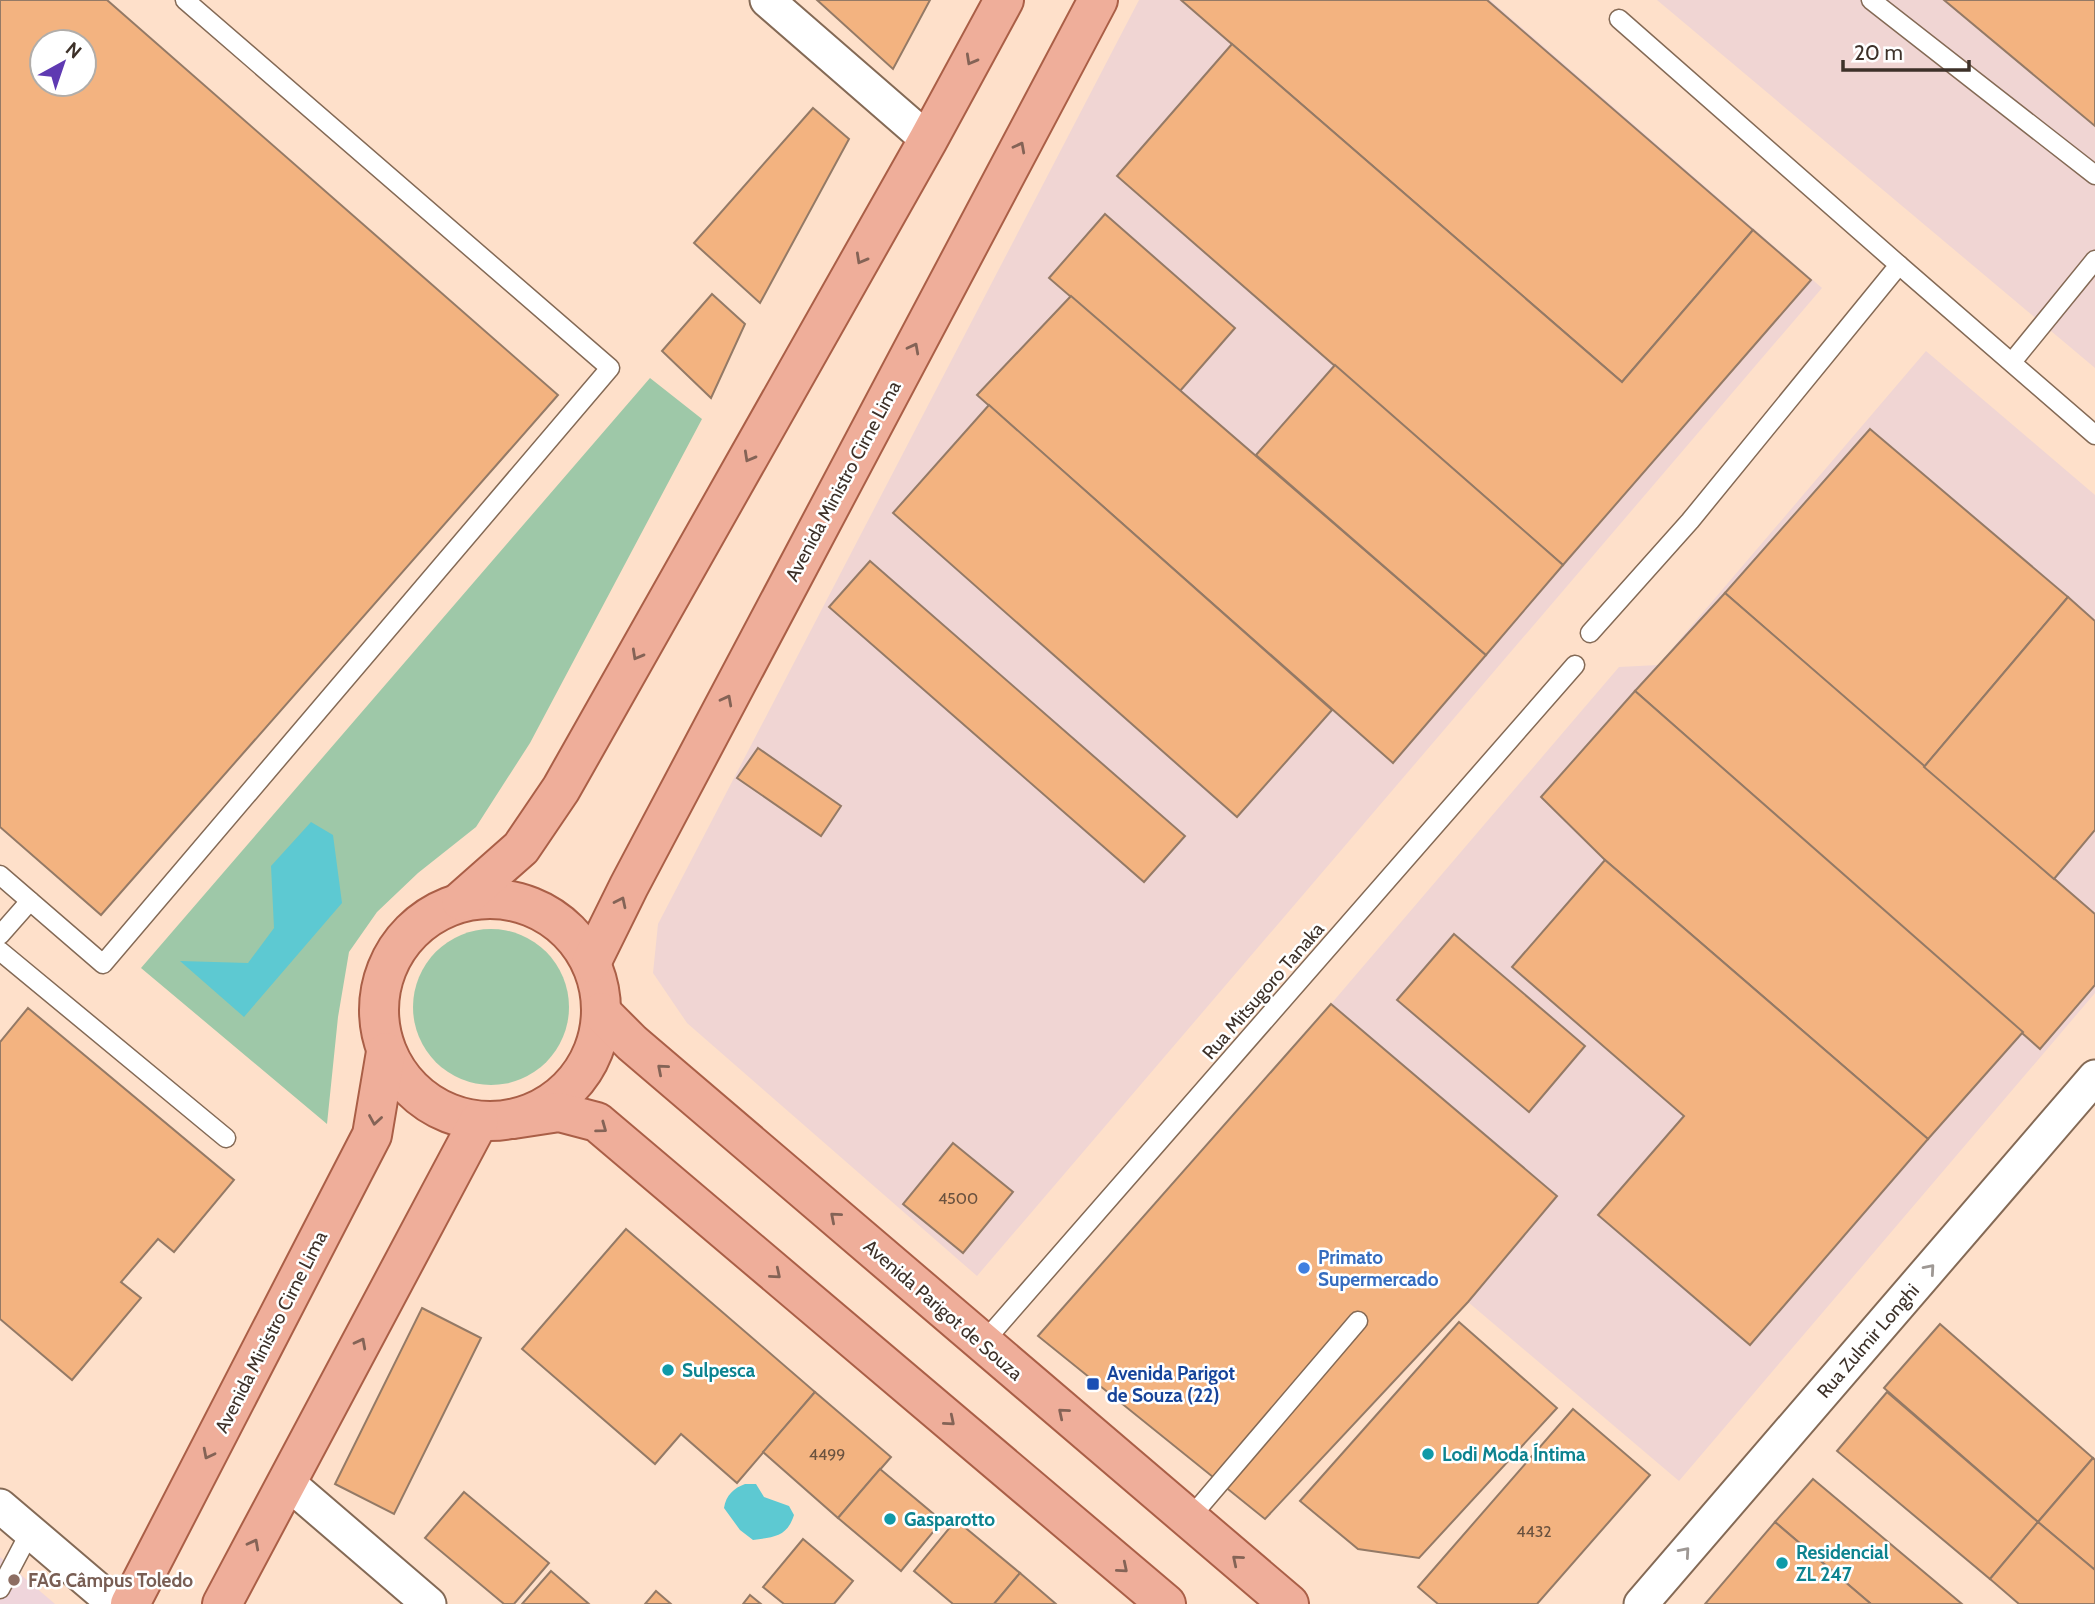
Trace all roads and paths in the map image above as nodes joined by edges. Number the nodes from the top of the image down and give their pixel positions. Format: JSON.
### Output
{"nodes":[{"id":1,"x":185,"y":0,"type":"edge"},
{"id":2,"x":767,"y":0,"type":"edge"},
{"id":3,"x":1004,"y":0,"type":"edge"},
{"id":4,"x":1098,"y":0,"type":"edge"},
{"id":5,"x":1871,"y":0,"type":"edge"},
{"id":6,"x":1619,"y":19,"type":"dead end"},
{"id":7,"x":928,"y":140,"type":"junction"},
{"id":8,"x":2095,"y":175,"type":"edge"},
{"id":9,"x":2095,"y":260,"type":"edge"},
{"id":10,"x":1899,"y":265,"type":"junction"},
{"id":11,"x":2012,"y":362,"type":"junction"},
{"id":12,"x":2095,"y":435,"type":"edge"},
{"id":13,"x":1590,"y":632,"type":"dead end"},
{"id":14,"x":1575,"y":665,"type":"dead end"},
{"id":15,"x":0,"y":875,"type":"edge"},
{"id":16,"x":30,"y":901,"type":"junction"},
{"id":17,"x":461,"y":901,"type":"junction"},
{"id":18,"x":0,"y":935,"type":"edge"},
{"id":19,"x":0,"y":951,"type":"edge"},
{"id":20,"x":592,"y":963,"type":"junction"},
{"id":21,"x":601,"y":1012,"type":"junction"},
{"id":22,"x":386,"y":1052,"type":"junction"},
{"id":23,"x":2095,"y":1077,"type":"edge"},
{"id":24,"x":496,"y":1120,"type":"junction"},
{"id":25,"x":226,"y":1138,"type":"dead end"},
{"id":26,"x":1358,"y":1321,"type":"dead end"},
{"id":27,"x":982,"y":1344,"type":"junction"},
{"id":28,"x":287,"y":1482,"type":"junction"},
{"id":29,"x":0,"y":1506,"type":"edge"},
{"id":30,"x":1189,"y":1519,"type":"junction"},
{"id":31,"x":30,"y":1532,"type":"junction"},
{"id":32,"x":0,"y":1589,"type":"edge"},
{"id":33,"x":115,"y":1604,"type":"edge"},
{"id":34,"x":131,"y":1604,"type":"edge"},
{"id":35,"x":222,"y":1604,"type":"edge"},
{"id":36,"x":429,"y":1604,"type":"edge"},
{"id":37,"x":1166,"y":1604,"type":"edge"},
{"id":38,"x":1289,"y":1604,"type":"edge"},
{"id":39,"x":1641,"y":1604,"type":"edge"}],
"edges":[{"from":1,"to":16,"type":"lane"},
{"from":2,"to":7,"type":"street"},
{"from":3,"to":7,"type":"main road","one_way":true},
{"from":20,"to":4,"type":"main road","name":"Avenida Ministro Cirne Lima","one_way":true},
{"from":5,"to":8,"type":"lane"},
{"from":6,"to":10,"type":"lane"},
{"from":7,"to":17,"type":"main road","one_way":true},
{"from":9,"to":11,"type":"lane"},
{"from":10,"to":11,"type":"lane"},
{"from":10,"to":13,"type":"lane"},
{"from":11,"to":12,"type":"lane"},
{"from":14,"to":27,"type":"lane","name":"Rua Mitsugoro Tanaka"},
{"from":15,"to":16,"type":"lane"},
{"from":16,"to":18,"type":"lane"},
{"from":17,"to":20,"type":"main road"},
{"from":17,"to":22,"type":"main road"},
{"from":19,"to":25,"type":"lane"},
{"from":20,"to":21,"type":"main road"},
{"from":21,"to":24,"type":"main road"},
{"from":27,"to":21,"type":"main road","name":"Avenida Parigot de Souza","one_way":true},
{"from":22,"to":24,"type":"main road"},
{"from":22,"to":34,"type":"main road","name":"Avenida Ministro Cirne Lima","one_way":true},
{"from":39,"to":23,"type":"street","name":"Rua Zulmir Longhi","one_way":true},
{"from":28,"to":24,"type":"main road","one_way":true},
{"from":24,"to":37,"type":"main road","one_way":true},
{"from":26,"to":30,"type":"lane"},
{"from":30,"to":27,"type":"main road","name":"Avenida Parigot de Souza","one_way":true},
{"from":35,"to":28,"type":"main road","one_way":true},
{"from":28,"to":36,"type":"street"},
{"from":29,"to":31,"type":"street"},
{"from":38,"to":30,"type":"main road","name":"Avenida Parigot de Souza","one_way":true},
{"from":31,"to":32,"type":"lane"},
{"from":31,"to":33,"type":"street"}]}
